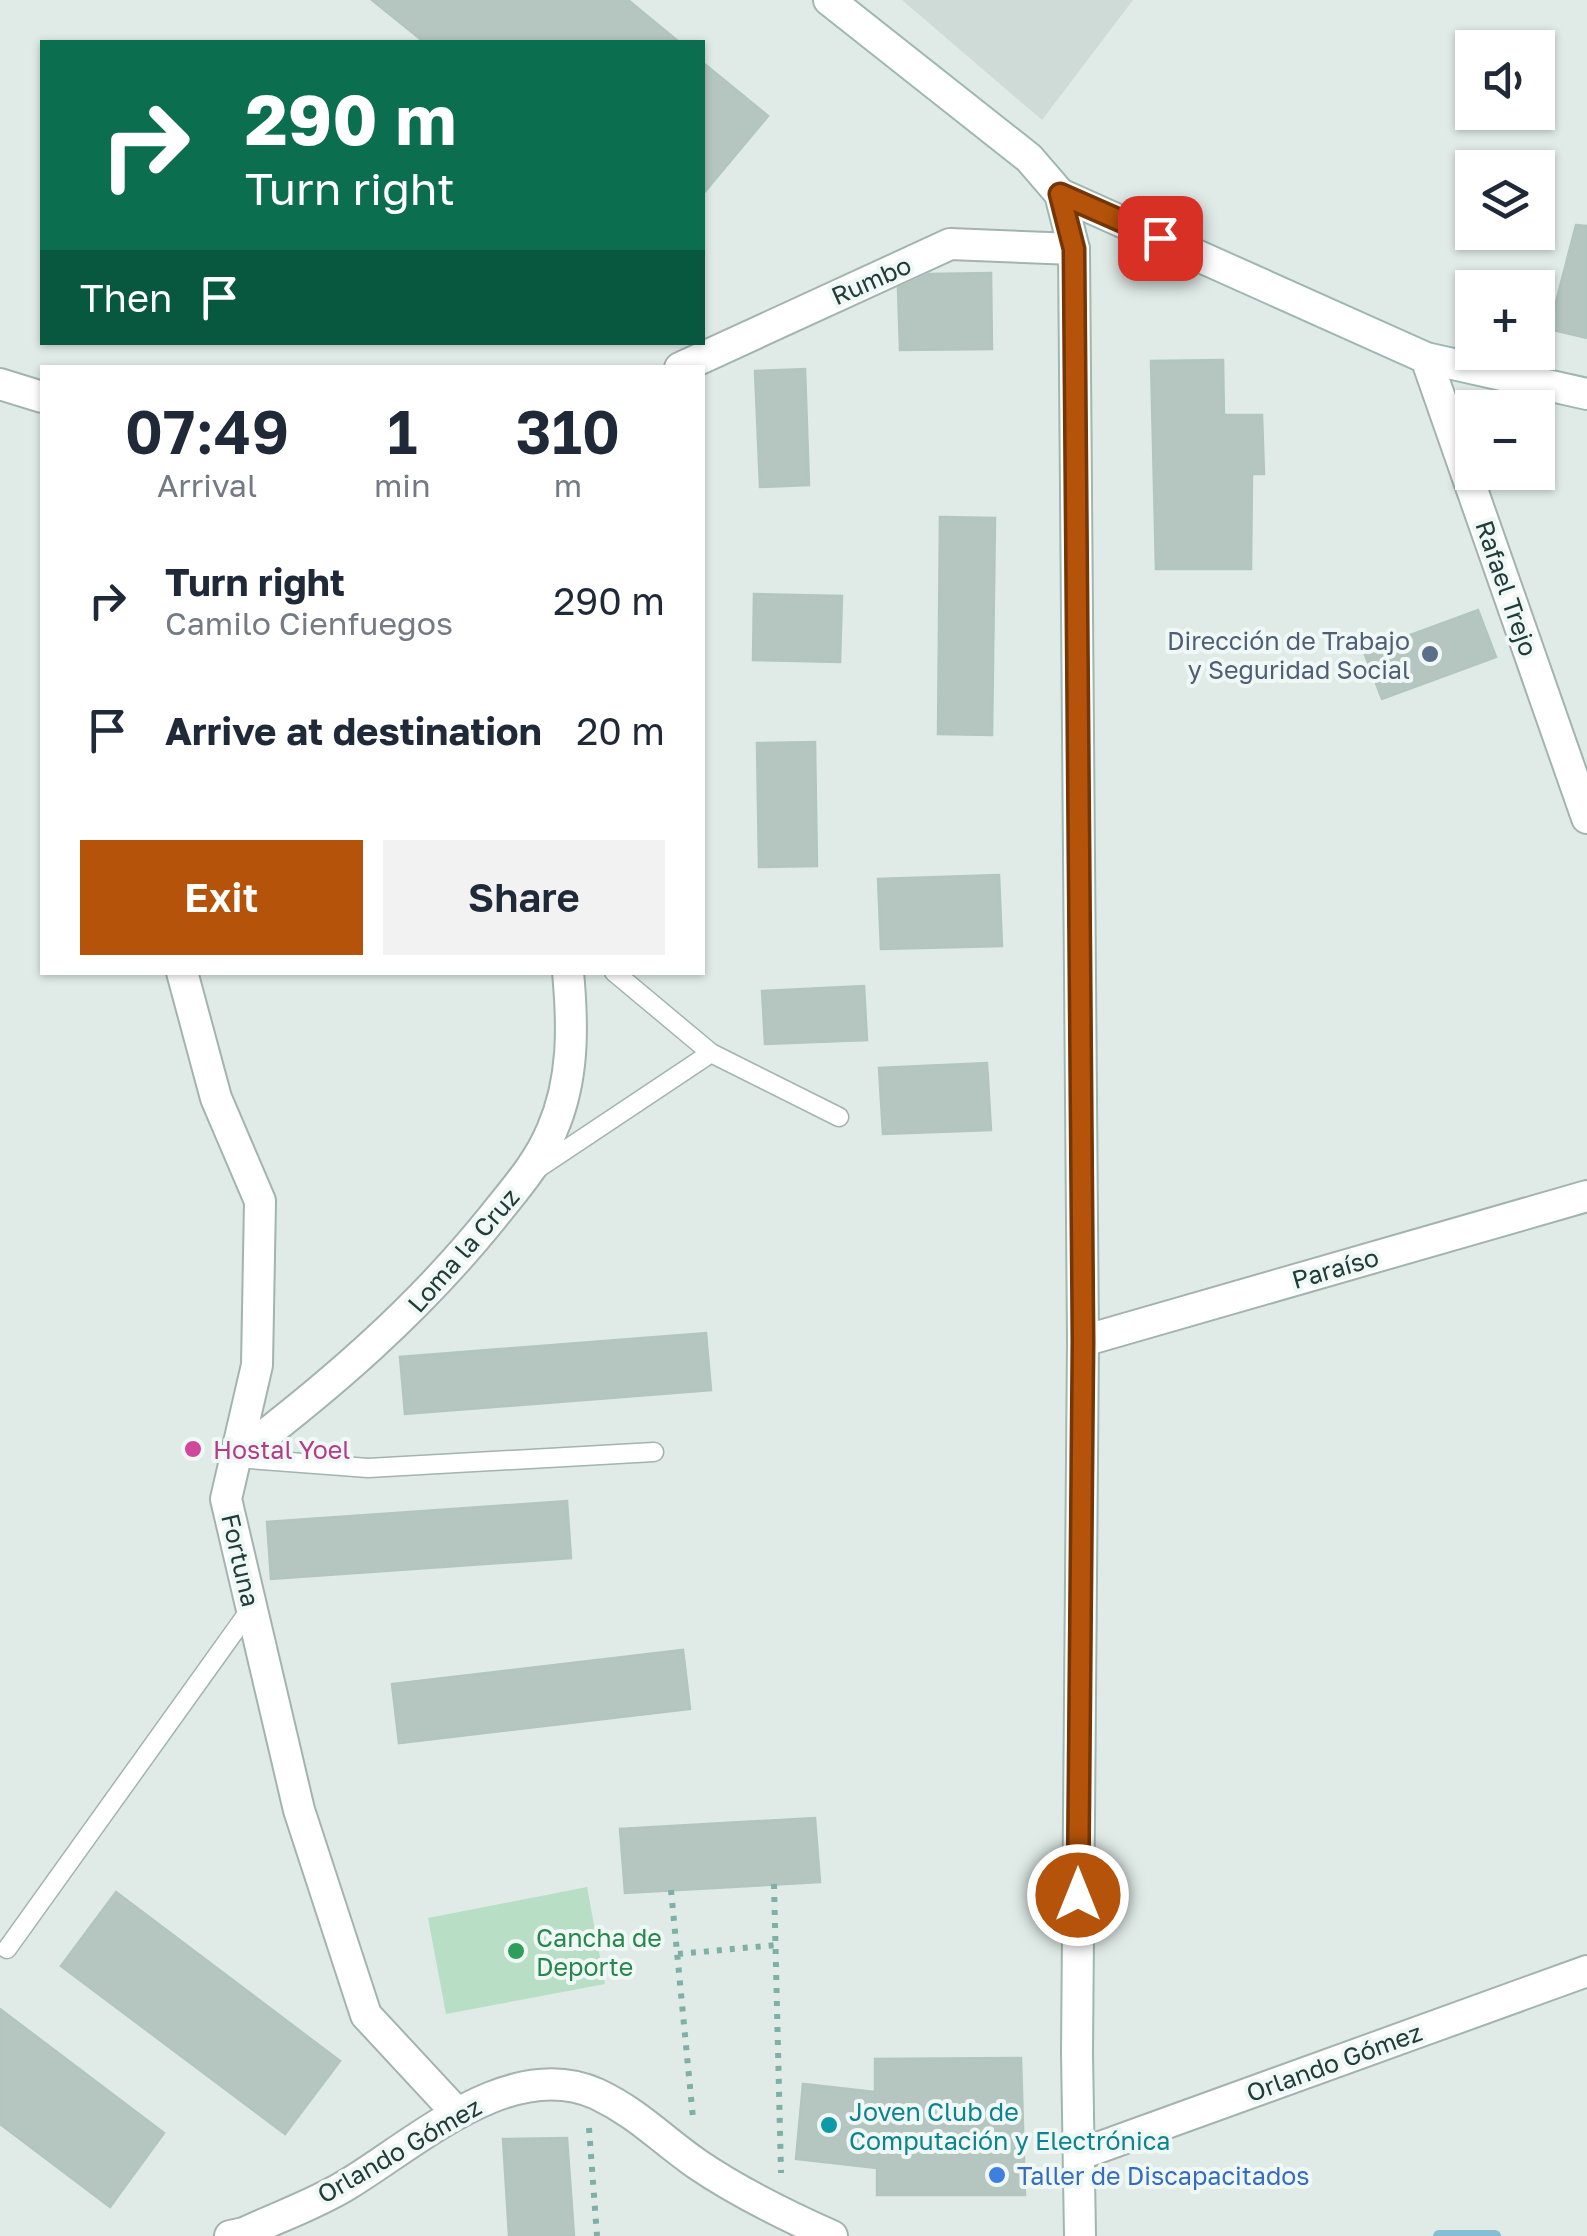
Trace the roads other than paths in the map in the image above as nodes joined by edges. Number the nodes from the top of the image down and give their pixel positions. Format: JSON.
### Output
{"nodes":[{"id":1,"x":829,"y":0,"type":"edge"},
{"id":2,"x":1060,"y":194,"type":"junction"},
{"id":3,"x":1074,"y":249,"type":"junction"},
{"id":4,"x":1426,"y":358,"type":"junction"},
{"id":5,"x":687,"y":365,"type":"edge"},
{"id":6,"x":0,"y":384,"type":"edge"},
{"id":7,"x":1587,"y":394,"type":"edge"},
{"id":8,"x":40,"y":396,"type":"edge"},
{"id":9,"x":1587,"y":818,"type":"edge"},
{"id":10,"x":183,"y":975,"type":"edge"},
{"id":11,"x":568,"y":975,"type":"edge"},
{"id":12,"x":618,"y":975,"type":"edge"},
{"id":13,"x":711,"y":1053,"type":"junction"},
{"id":14,"x":839,"y":1117,"type":"dead end"},
{"id":15,"x":528,"y":1175,"type":"junction"},
{"id":16,"x":1587,"y":1196,"type":"edge"},
{"id":17,"x":1083,"y":1341,"type":"junction"},
{"id":18,"x":654,"y":1452,"type":"dead end"},
{"id":19,"x":236,"y":1458,"type":"junction"},
{"id":20,"x":252,"y":1606,"type":"junction"},
{"id":21,"x":7,"y":1949,"type":"dead end"},
{"id":22,"x":1587,"y":1970,"type":"edge"},
{"id":23,"x":457,"y":2113,"type":"junction"},
{"id":24,"x":1081,"y":2154,"type":"junction"},
{"id":25,"x":230,"y":2236,"type":"edge"},
{"id":26,"x":832,"y":2236,"type":"edge"},
{"id":27,"x":1080,"y":2236,"type":"edge"}],
"edges":[{"from":1,"to":2,"type":"street"},
{"from":2,"to":3,"type":"street"},
{"from":2,"to":4,"type":"street"},
{"from":3,"to":5,"type":"street","name":"Rumbo"},
{"from":3,"to":17,"type":"street"},
{"from":4,"to":7,"type":"street"},
{"from":4,"to":9,"type":"street","name":"Rafael Trejo"},
{"from":6,"to":8,"type":"street"},
{"from":10,"to":19,"type":"street","name":"Fortuna"},
{"from":11,"to":15,"type":"street","name":"Loma la Cruz"},
{"from":12,"to":13,"type":"lane"},
{"from":13,"to":14,"type":"lane"},
{"from":13,"to":15,"type":"lane"},
{"from":15,"to":19,"type":"street","name":"Loma la Cruz"},
{"from":16,"to":17,"type":"street","name":"Paraíso"},
{"from":17,"to":24,"type":"street"},
{"from":18,"to":19,"type":"lane"},
{"from":19,"to":20,"type":"street","name":"Fortuna"},
{"from":20,"to":21,"type":"lane"},
{"from":20,"to":23,"type":"street","name":"Fortuna"},
{"from":22,"to":24,"type":"street","name":"Orlando Gómez"},
{"from":23,"to":25,"type":"street","name":"Orlando Gómez"},
{"from":23,"to":26,"type":"street","name":"Orlando Gómez"},
{"from":24,"to":27,"type":"street"}]}
